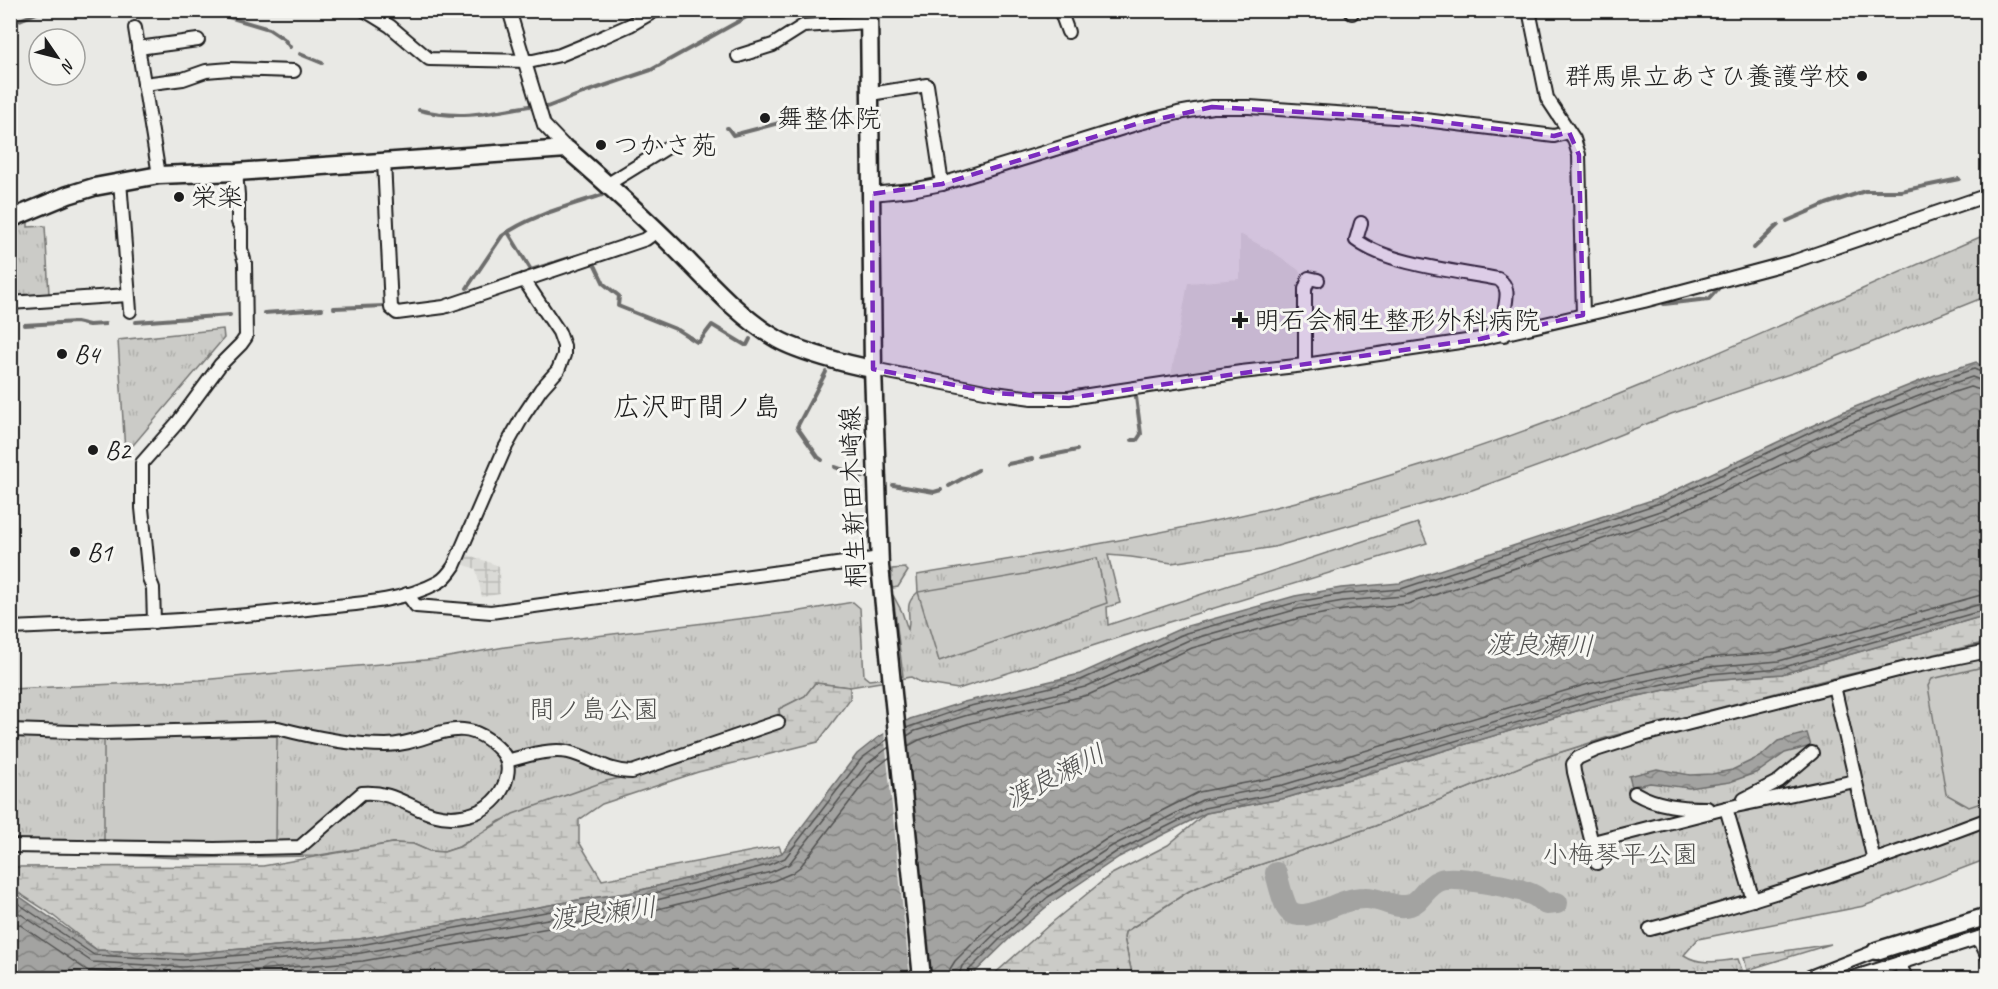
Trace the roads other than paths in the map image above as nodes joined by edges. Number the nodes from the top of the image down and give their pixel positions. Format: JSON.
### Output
{"nodes":[{"id":1,"x":364,"y":10,"type":"edge"},
{"id":2,"x":509,"y":10,"type":"edge"},
{"id":3,"x":656,"y":10,"type":"edge"},
{"id":4,"x":1060,"y":10,"type":"edge"},
{"id":5,"x":1529,"y":10,"type":"edge"},
{"id":6,"x":869,"y":16,"type":"edge"},
{"id":7,"x":135,"y":28,"type":"dead end"},
{"id":8,"x":1068,"y":32,"type":"dead end"},
{"id":9,"x":198,"y":40,"type":"dead end"},
{"id":10,"x":138,"y":48,"type":"junction"},
{"id":11,"x":738,"y":56,"type":"dead end"},
{"id":12,"x":524,"y":61,"type":"junction"},
{"id":13,"x":294,"y":72,"type":"dead end"},
{"id":14,"x":144,"y":84,"type":"junction"},
{"id":15,"x":870,"y":94,"type":"junction"},
{"id":16,"x":1569,"y":132,"type":"junction"},
{"id":17,"x":668,"y":147,"type":"dead end"},
{"id":18,"x":567,"y":149,"type":"junction"},
{"id":19,"x":384,"y":161,"type":"junction"},
{"id":20,"x":236,"y":172,"type":"junction"},
{"id":21,"x":159,"y":175,"type":"junction"},
{"id":22,"x":120,"y":181,"type":"junction"},
{"id":23,"x":608,"y":184,"type":"junction"},
{"id":24,"x":942,"y":184,"type":"junction"},
{"id":25,"x":872,"y":194,"type":"junction"},
{"id":26,"x":1988,"y":195,"type":"edge"},
{"id":27,"x":10,"y":219,"type":"edge"},
{"id":28,"x":1361,"y":223,"type":"dead end"},
{"id":29,"x":657,"y":231,"type":"junction"},
{"id":30,"x":524,"y":279,"type":"junction"},
{"id":31,"x":1318,"y":280,"type":"dead end"},
{"id":32,"x":128,"y":296,"type":"junction"},
{"id":33,"x":10,"y":303,"type":"edge"},
{"id":34,"x":130,"y":311,"type":"dead end"},
{"id":35,"x":1582,"y":315,"type":"junction"},
{"id":36,"x":1504,"y":335,"type":"junction"},
{"id":37,"x":1305,"y":365,"type":"junction"},
{"id":38,"x":873,"y":369,"type":"junction"},
{"id":39,"x":880,"y":558,"type":"junction"},
{"id":40,"x":407,"y":594,"type":"junction"},
{"id":41,"x":154,"y":622,"type":"junction"},
{"id":42,"x":10,"y":628,"type":"edge"},
{"id":43,"x":1988,"y":651,"type":"edge"},
{"id":44,"x":1834,"y":686,"type":"junction"},
{"id":45,"x":778,"y":722,"type":"dead end"},
{"id":46,"x":10,"y":730,"type":"edge"},
{"id":47,"x":1812,"y":753,"type":"dead end"},
{"id":48,"x":507,"y":761,"type":"junction"},
{"id":49,"x":1855,"y":781,"type":"junction"},
{"id":50,"x":1635,"y":793,"type":"dead end"},
{"id":51,"x":1726,"y":808,"type":"junction"},
{"id":52,"x":1988,"y":819,"type":"edge"},
{"id":53,"x":1593,"y":842,"type":"junction"},
{"id":54,"x":10,"y":846,"type":"edge"},
{"id":55,"x":1874,"y":861,"type":"junction"},
{"id":56,"x":1598,"y":863,"type":"dead end"},
{"id":57,"x":1753,"y":900,"type":"junction"},
{"id":58,"x":1988,"y":916,"type":"edge"},
{"id":59,"x":1650,"y":929,"type":"dead end"},
{"id":60,"x":1983,"y":937,"type":"edge"},
{"id":61,"x":1876,"y":951,"type":"joint"},
{"id":62,"x":1988,"y":957,"type":"edge"},
{"id":63,"x":1899,"y":963,"type":"junction"},
{"id":64,"x":922,"y":978,"type":"edge"},
{"id":65,"x":1807,"y":978,"type":"edge"},
{"id":66,"x":1852,"y":978,"type":"edge"},
{"id":67,"x":1906,"y":978,"type":"edge"}],
"edges":[{"from":1,"to":12,"type":"street"},
{"from":2,"to":12,"type":"street"},
{"from":3,"to":12,"type":"street"},
{"from":4,"to":8,"type":"street"},
{"from":5,"to":16,"type":"street"},
{"from":6,"to":11,"type":"street"},
{"from":6,"to":15,"type":"street","name":"桐生新田木崎線"},
{"from":7,"to":10,"type":"street"},
{"from":9,"to":10,"type":"street"},
{"from":10,"to":14,"type":"street"},
{"from":12,"to":18,"type":"street"},
{"from":13,"to":14,"type":"street"},
{"from":14,"to":21,"type":"street"},
{"from":15,"to":24,"type":"street"},
{"from":15,"to":25,"type":"street","name":"桐生新田木崎線"},
{"from":16,"to":24,"type":"street"},
{"from":16,"to":35,"type":"street"},
{"from":17,"to":23,"type":"street"},
{"from":18,"to":19,"type":"street"},
{"from":18,"to":23,"type":"street"},
{"from":19,"to":20,"type":"street"},
{"from":19,"to":30,"type":"street"},
{"from":20,"to":21,"type":"street"},
{"from":20,"to":41,"type":"street"},
{"from":21,"to":22,"type":"street"},
{"from":22,"to":27,"type":"street"},
{"from":22,"to":32,"type":"street"},
{"from":23,"to":29,"type":"street"},
{"from":24,"to":25,"type":"street"},
{"from":25,"to":38,"type":"street","name":"桐生新田木崎線"},
{"from":26,"to":35,"type":"street"},
{"from":28,"to":36,"type":"street"},
{"from":29,"to":30,"type":"street"},
{"from":29,"to":38,"type":"street"},
{"from":30,"to":40,"type":"street"},
{"from":31,"to":37,"type":"street"},
{"from":32,"to":33,"type":"street"},
{"from":32,"to":34,"type":"street"},
{"from":35,"to":36,"type":"street"},
{"from":36,"to":37,"type":"street"},
{"from":37,"to":38,"type":"street"},
{"from":38,"to":39,"type":"street","name":"桐生新田木崎線"},
{"from":39,"to":40,"type":"street"},
{"from":39,"to":64,"type":"street","name":"桐生新田木崎線"},
{"from":40,"to":41,"type":"street"},
{"from":41,"to":42,"type":"street"},
{"from":43,"to":44,"type":"street"},
{"from":44,"to":49,"type":"street"},
{"from":44,"to":53,"type":"street"},
{"from":45,"to":48,"type":"street"},
{"from":46,"to":48,"type":"street"},
{"from":47,"to":51,"type":"street"},
{"from":48,"to":54,"type":"street"},
{"from":49,"to":51,"type":"street"},
{"from":49,"to":55,"type":"street"},
{"from":50,"to":51,"type":"street"},
{"from":51,"to":53,"type":"street"},
{"from":51,"to":57,"type":"street"},
{"from":52,"to":55,"type":"street"},
{"from":53,"to":56,"type":"street"},
{"from":55,"to":57,"type":"street"},
{"from":57,"to":59,"type":"street"},
{"from":58,"to":61,"type":"street"},
{"from":60,"to":62,"type":"street"},
{"from":60,"to":63,"type":"street"},
{"from":61,"to":65,"type":"street"},
{"from":63,"to":66,"type":"street"},
{"from":63,"to":67,"type":"street"}]}
